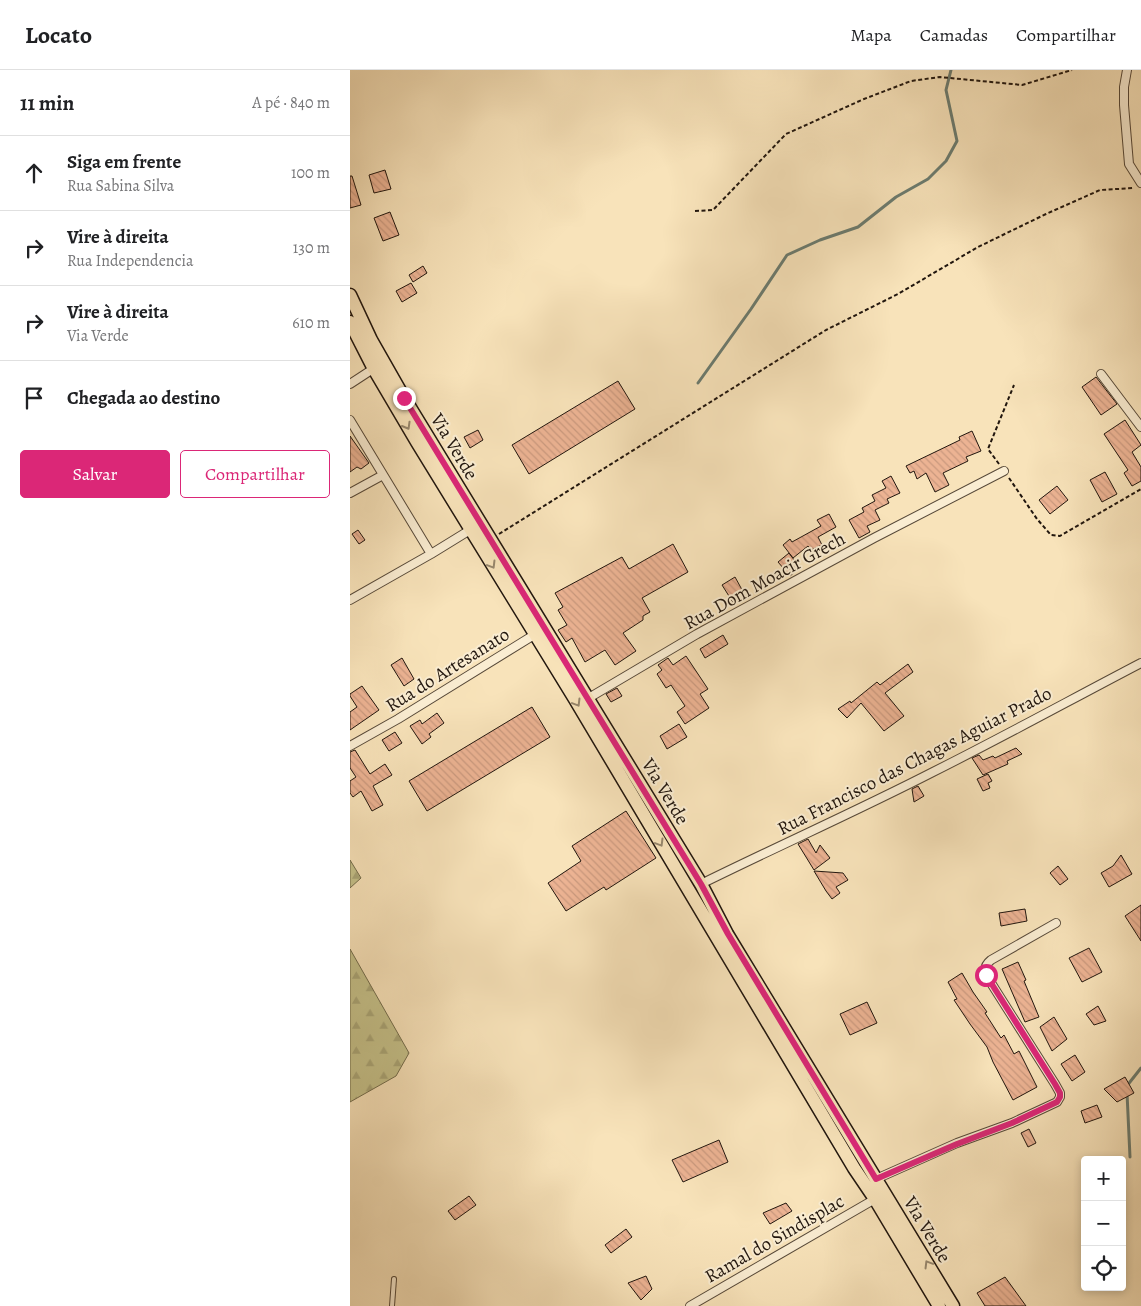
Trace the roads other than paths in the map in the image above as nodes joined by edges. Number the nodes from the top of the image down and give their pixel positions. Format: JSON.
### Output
{"nodes":[{"id":1,"x":1127,"y":70,"type":"edge"},
{"id":2,"x":1141,"y":183,"type":"edge"},
{"id":3,"x":350,"y":295,"type":"edge"},
{"id":4,"x":350,"y":322,"type":"edge"},
{"id":5,"x":379,"y":365,"type":"junction"},
{"id":6,"x":1101,"y":374,"type":"dead end"},
{"id":7,"x":350,"y":384,"type":"edge"},
{"id":8,"x":350,"y":420,"type":"edge"},
{"id":9,"x":1141,"y":427,"type":"edge"},
{"id":10,"x":1004,"y":471,"type":"road end"},
{"id":11,"x":383,"y":475,"type":"junction"},
{"id":12,"x":350,"y":493,"type":"edge"},
{"id":13,"x":470,"y":530,"type":"junction"},
{"id":14,"x":431,"y":554,"type":"junction"},
{"id":15,"x":350,"y":600,"type":"edge"},
{"id":16,"x":534,"y":635,"type":"junction"},
{"id":17,"x":1141,"y":663,"type":"edge"},
{"id":18,"x":588,"y":699,"type":"junction"},
{"id":19,"x":350,"y":746,"type":"edge"},
{"id":20,"x":701,"y":884,"type":"junction"},
{"id":21,"x":1056,"y":923,"type":"dead end"},
{"id":22,"x":876,"y":1179,"type":"junction"},
{"id":23,"x":875,"y":1199,"type":"junction"},
{"id":24,"x":394,"y":1279,"type":"dead end"},
{"id":25,"x":392,"y":1306,"type":"edge"},
{"id":26,"x":690,"y":1306,"type":"edge"},
{"id":27,"x":939,"y":1306,"type":"edge"},
{"id":28,"x":953,"y":1306,"type":"edge"}],
"edges":[{"from":1,"to":2,"type":"street"},
{"from":3,"to":5,"type":"main road","name":"Via Verde"},
{"from":4,"to":5,"type":"main road","name":"Via Verde"},
{"from":5,"to":7,"type":"street"},
{"from":5,"to":13,"type":"main road","name":"Via Verde","one_way":true},
{"from":5,"to":18,"type":"main road","name":"Via Verde"},
{"from":6,"to":9,"type":"street"},
{"from":8,"to":11,"type":"street"},
{"from":10,"to":18,"type":"street","name":"Rua Dom Moacir Grech"},
{"from":11,"to":12,"type":"street"},
{"from":11,"to":14,"type":"street"},
{"from":13,"to":14,"type":"street"},
{"from":13,"to":16,"type":"main road","name":"Via Verde","one_way":true},
{"from":14,"to":15,"type":"street"},
{"from":16,"to":19,"type":"street","name":"Rua do Artesanato"},
{"from":16,"to":23,"type":"main road","name":"Via Verde","one_way":true},
{"from":17,"to":20,"type":"street","name":"Rua Francisco das Chagas Aguiar Prado"},
{"from":18,"to":20,"type":"main road","name":"Via Verde"},
{"from":20,"to":22,"type":"main road","name":"Via Verde"},
{"from":21,"to":22,"type":"street"},
{"from":28,"to":22,"type":"main road","name":"Via Verde","one_way":true},
{"from":23,"to":26,"type":"street","name":"Ramal do Sindisplac"},
{"from":23,"to":27,"type":"main road","name":"Via Verde"},
{"from":24,"to":25,"type":"lane"}]}
